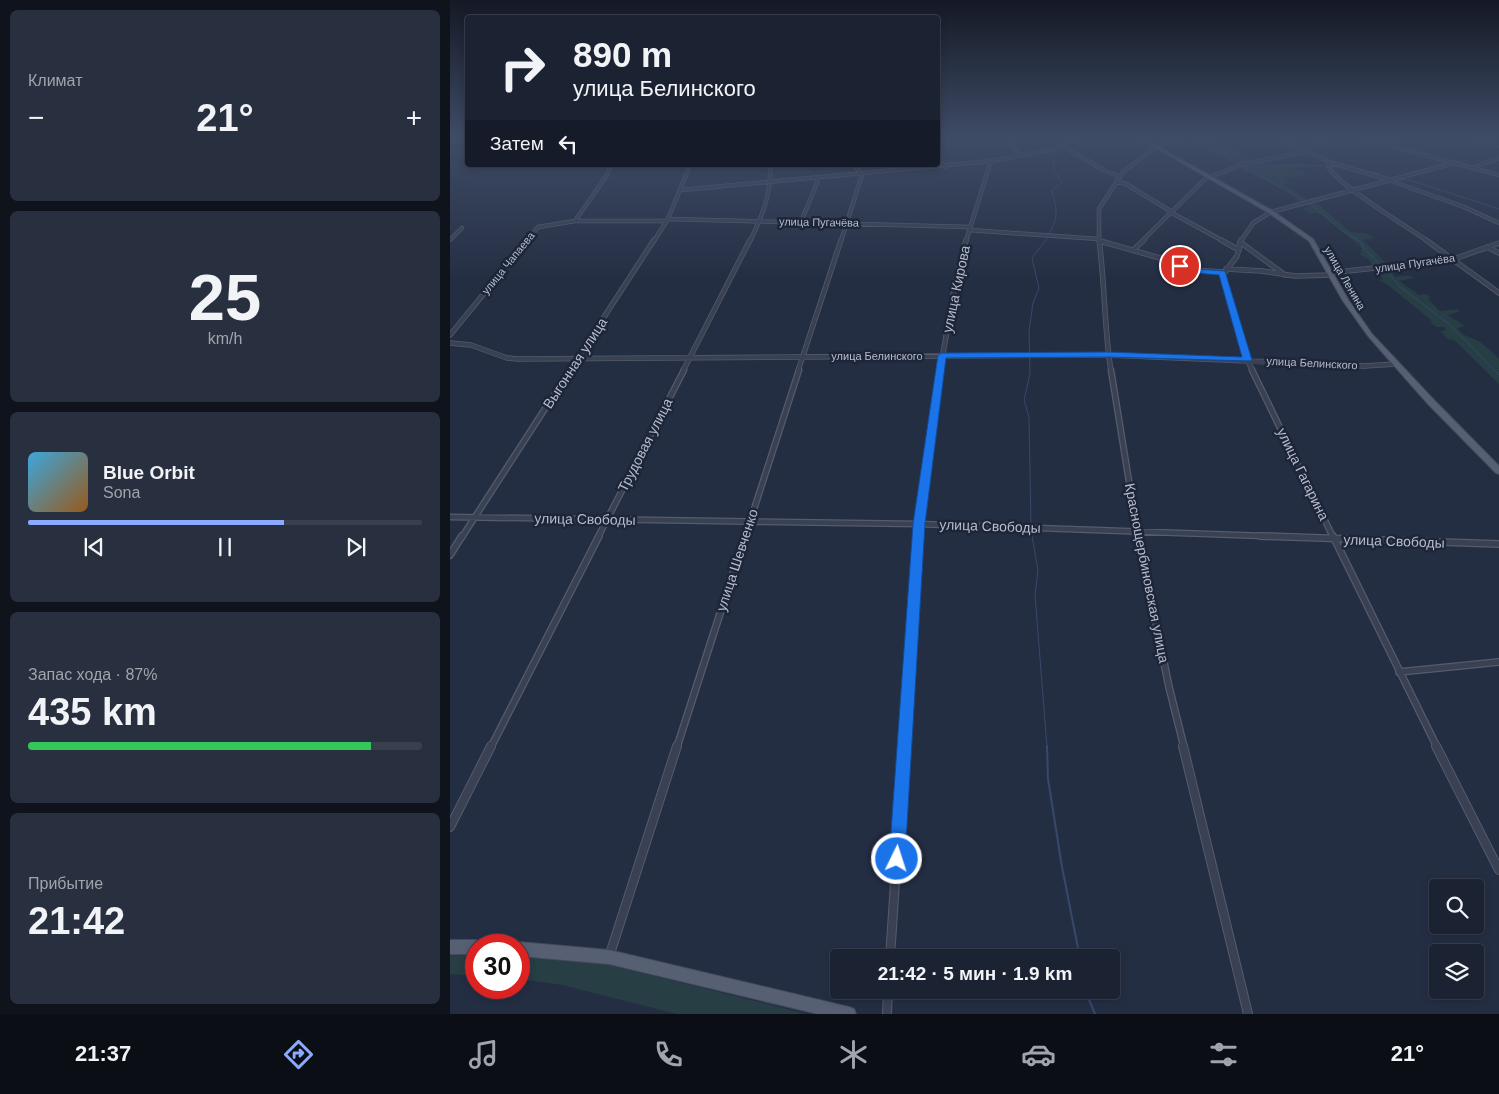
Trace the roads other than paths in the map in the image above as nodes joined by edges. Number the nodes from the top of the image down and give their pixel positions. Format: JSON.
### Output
{"nodes":[{"id":1,"x":600,"y":185,"type":"edge"},
{"id":2,"x":683,"y":185,"type":"edge"},
{"id":3,"x":734,"y":185,"type":"edge"},
{"id":4,"x":771,"y":185,"type":"edge"},
{"id":5,"x":816,"y":185,"type":"edge"},
{"id":6,"x":859,"y":185,"type":"edge"},
{"id":7,"x":983,"y":185,"type":"edge"},
{"id":8,"x":1114,"y":185,"type":"edge"},
{"id":9,"x":1128,"y":185,"type":"edge"},
{"id":10,"x":1200,"y":185,"type":"edge"},
{"id":11,"x":1222,"y":185,"type":"edge"},
{"id":12,"x":1346,"y":185,"type":"edge"},
{"id":13,"x":1370,"y":185,"type":"edge"},
{"id":14,"x":1405,"y":185,"type":"edge"},
{"id":15,"x":681,"y":190,"type":"junction"},
{"id":16,"x":1352,"y":190,"type":"junction"},
{"id":17,"x":1173,"y":211,"type":"junction"},
{"id":18,"x":1271,"y":212,"type":"junction"},
{"id":19,"x":667,"y":220,"type":"junction"},
{"id":20,"x":760,"y":220,"type":"junction"},
{"id":21,"x":575,"y":221,"type":"junction"},
{"id":22,"x":801,"y":222,"type":"junction"},
{"id":23,"x":846,"y":223,"type":"junction"},
{"id":24,"x":1499,"y":223,"type":"edge"},
{"id":25,"x":462,"y":228,"type":"dead end"},
{"id":26,"x":969,"y":228,"type":"junction"},
{"id":27,"x":450,"y":240,"type":"edge"},
{"id":28,"x":1100,"y":240,"type":"junction"},
{"id":29,"x":1240,"y":242,"type":"junction"},
{"id":30,"x":1499,"y":243,"type":"edge"},
{"id":31,"x":1486,"y":247,"type":"junction"},
{"id":32,"x":1133,"y":250,"type":"junction"},
{"id":33,"x":1238,"y":250,"type":"junction"},
{"id":34,"x":1499,"y":254,"type":"edge"},
{"id":35,"x":1454,"y":259,"type":"junction"},
{"id":36,"x":1224,"y":271,"type":"junction"},
{"id":37,"x":1330,"y":274,"type":"junction"},
{"id":38,"x":1285,"y":275,"type":"junction"},
{"id":39,"x":1499,"y":293,"type":"edge"},
{"id":40,"x":450,"y":335,"type":"edge"},
{"id":41,"x":450,"y":343,"type":"edge"},
{"id":42,"x":942,"y":355,"type":"junction"},
{"id":43,"x":1108,"y":355,"type":"junction"},
{"id":44,"x":804,"y":356,"type":"junction"},
{"id":45,"x":689,"y":357,"type":"junction"},
{"id":46,"x":578,"y":358,"type":"junction"},
{"id":47,"x":1247,"y":360,"type":"junction"},
{"id":48,"x":1396,"y":364,"type":"junction"},
{"id":49,"x":1499,"y":471,"type":"edge"},
{"id":50,"x":450,"y":517,"type":"edge"},
{"id":51,"x":475,"y":518,"type":"junction"},
{"id":52,"x":607,"y":520,"type":"junction"},
{"id":53,"x":750,"y":521,"type":"junction"},
{"id":54,"x":919,"y":524,"type":"junction"},
{"id":55,"x":1137,"y":531,"type":"junction"},
{"id":56,"x":1334,"y":538,"type":"junction"},
{"id":57,"x":1499,"y":544,"type":"edge"},
{"id":58,"x":450,"y":555,"type":"edge"},
{"id":59,"x":1499,"y":662,"type":"edge"},
{"id":60,"x":1399,"y":672,"type":"junction"},
{"id":61,"x":450,"y":827,"type":"edge"},
{"id":62,"x":1499,"y":870,"type":"edge"},
{"id":63,"x":450,"y":947,"type":"edge"},
{"id":64,"x":465,"y":947,"type":"edge"},
{"id":65,"x":891,"y":949,"type":"edge"},
{"id":66,"x":530,"y":950,"type":"edge"},
{"id":67,"x":609,"y":957,"type":"junction"},
{"id":68,"x":888,"y":999,"type":"edge"},
{"id":69,"x":849,"y":1014,"type":"edge"},
{"id":70,"x":887,"y":1014,"type":"edge"},
{"id":71,"x":1248,"y":1014,"type":"edge"}],
"edges":[{"from":1,"to":21,"type":"street"},
{"from":2,"to":15,"type":"street","name":"Выгонная улица"},
{"from":3,"to":15,"type":"street"},
{"from":4,"to":20,"type":"street","name":"Трудовая улица"},
{"from":5,"to":22,"type":"street"},
{"from":6,"to":23,"type":"street","name":"улица Шевченко"},
{"from":7,"to":26,"type":"street","name":"улица Кирова"},
{"from":8,"to":28,"type":"street","name":"Краснощербиновская улица"},
{"from":9,"to":17,"type":"street"},
{"from":10,"to":17,"type":"street"},
{"from":11,"to":18,"type":"main road","name":"улица Ленина"},
{"from":12,"to":16,"type":"street"},
{"from":13,"to":16,"type":"street"},
{"from":14,"to":24,"type":"street"},
{"from":15,"to":19,"type":"street","name":"Выгонная улица"},
{"from":16,"to":18,"type":"street"},
{"from":16,"to":35,"type":"street"},
{"from":17,"to":32,"type":"street"},
{"from":17,"to":33,"type":"street"},
{"from":18,"to":29,"type":"street"},
{"from":18,"to":37,"type":"main road","name":"улица Ленина"},
{"from":19,"to":20,"type":"street","name":"улица Пугачёва"},
{"from":19,"to":21,"type":"street","name":"улица Пугачёва"},
{"from":19,"to":46,"type":"street","name":"Выгонная улица"},
{"from":20,"to":22,"type":"street","name":"улица Пугачёва"},
{"from":20,"to":45,"type":"street","name":"Трудовая улица"},
{"from":21,"to":40,"type":"street","name":"улица Чапаева"},
{"from":22,"to":23,"type":"street","name":"улица Пугачёва"},
{"from":23,"to":26,"type":"street","name":"улица Пугачёва"},
{"from":23,"to":44,"type":"street","name":"улица Шевченко"},
{"from":25,"to":27,"type":"street"},
{"from":26,"to":28,"type":"street","name":"улица Пугачёва"},
{"from":26,"to":42,"type":"street","name":"улица Кирова"},
{"from":28,"to":32,"type":"street","name":"улица Пугачёва"},
{"from":28,"to":43,"type":"street","name":"Краснощербиновская улица"},
{"from":29,"to":33,"type":"street"},
{"from":29,"to":38,"type":"street"},
{"from":30,"to":31,"type":"street","name":"улица Пугачёва"},
{"from":31,"to":34,"type":"street"},
{"from":31,"to":35,"type":"street","name":"улица Пугачёва"},
{"from":32,"to":36,"type":"street","name":"улица Пугачёва"},
{"from":33,"to":36,"type":"street"},
{"from":35,"to":37,"type":"street","name":"улица Пугачёва"},
{"from":35,"to":39,"type":"street"},
{"from":36,"to":38,"type":"street","name":"улица Пугачёва"},
{"from":36,"to":47,"type":"street","name":"улица Гагарина"},
{"from":37,"to":38,"type":"street","name":"улица Пугачёва"},
{"from":37,"to":48,"type":"main road","name":"улица Ленина"},
{"from":41,"to":46,"type":"street","name":"улица Белинского"},
{"from":42,"to":43,"type":"street","name":"улица Белинского"},
{"from":42,"to":44,"type":"street","name":"улица Белинского"},
{"from":42,"to":54,"type":"street","name":"улица Кирова"},
{"from":43,"to":47,"type":"street","name":"улица Белинского"},
{"from":43,"to":55,"type":"street","name":"Краснощербиновская улица"},
{"from":44,"to":45,"type":"street","name":"улица Белинского"},
{"from":44,"to":53,"type":"street","name":"улица Шевченко"},
{"from":45,"to":46,"type":"street","name":"улица Белинского"},
{"from":45,"to":52,"type":"street","name":"Трудовая улица"},
{"from":46,"to":51,"type":"street","name":"Выгонная улица"},
{"from":47,"to":48,"type":"street","name":"улица Белинского"},
{"from":47,"to":56,"type":"street","name":"улица Гагарина"},
{"from":48,"to":49,"type":"main road","name":"улица Ленина"},
{"from":50,"to":51,"type":"street","name":"улица Свободы"},
{"from":51,"to":52,"type":"street","name":"улица Свободы"},
{"from":51,"to":58,"type":"street","name":"Выгонная улица"},
{"from":52,"to":53,"type":"street","name":"улица Свободы"},
{"from":52,"to":61,"type":"street","name":"Трудовая улица"},
{"from":53,"to":54,"type":"street","name":"улица Свободы"},
{"from":53,"to":67,"type":"street","name":"улица Шевченко"},
{"from":54,"to":55,"type":"street","name":"улица Свободы"},
{"from":54,"to":65,"type":"street","name":"улица Кирова"},
{"from":55,"to":56,"type":"street","name":"улица Свободы"},
{"from":55,"to":71,"type":"street","name":"Краснощербиновская улица"},
{"from":56,"to":57,"type":"street","name":"улица Свободы"},
{"from":56,"to":60,"type":"street","name":"улица Гагарина"},
{"from":59,"to":60,"type":"street"},
{"from":60,"to":62,"type":"street","name":"улица Гагарина"},
{"from":63,"to":64,"type":"main road"},
{"from":66,"to":67,"type":"main road"},
{"from":67,"to":69,"type":"main road"},
{"from":68,"to":70,"type":"street"}]}
